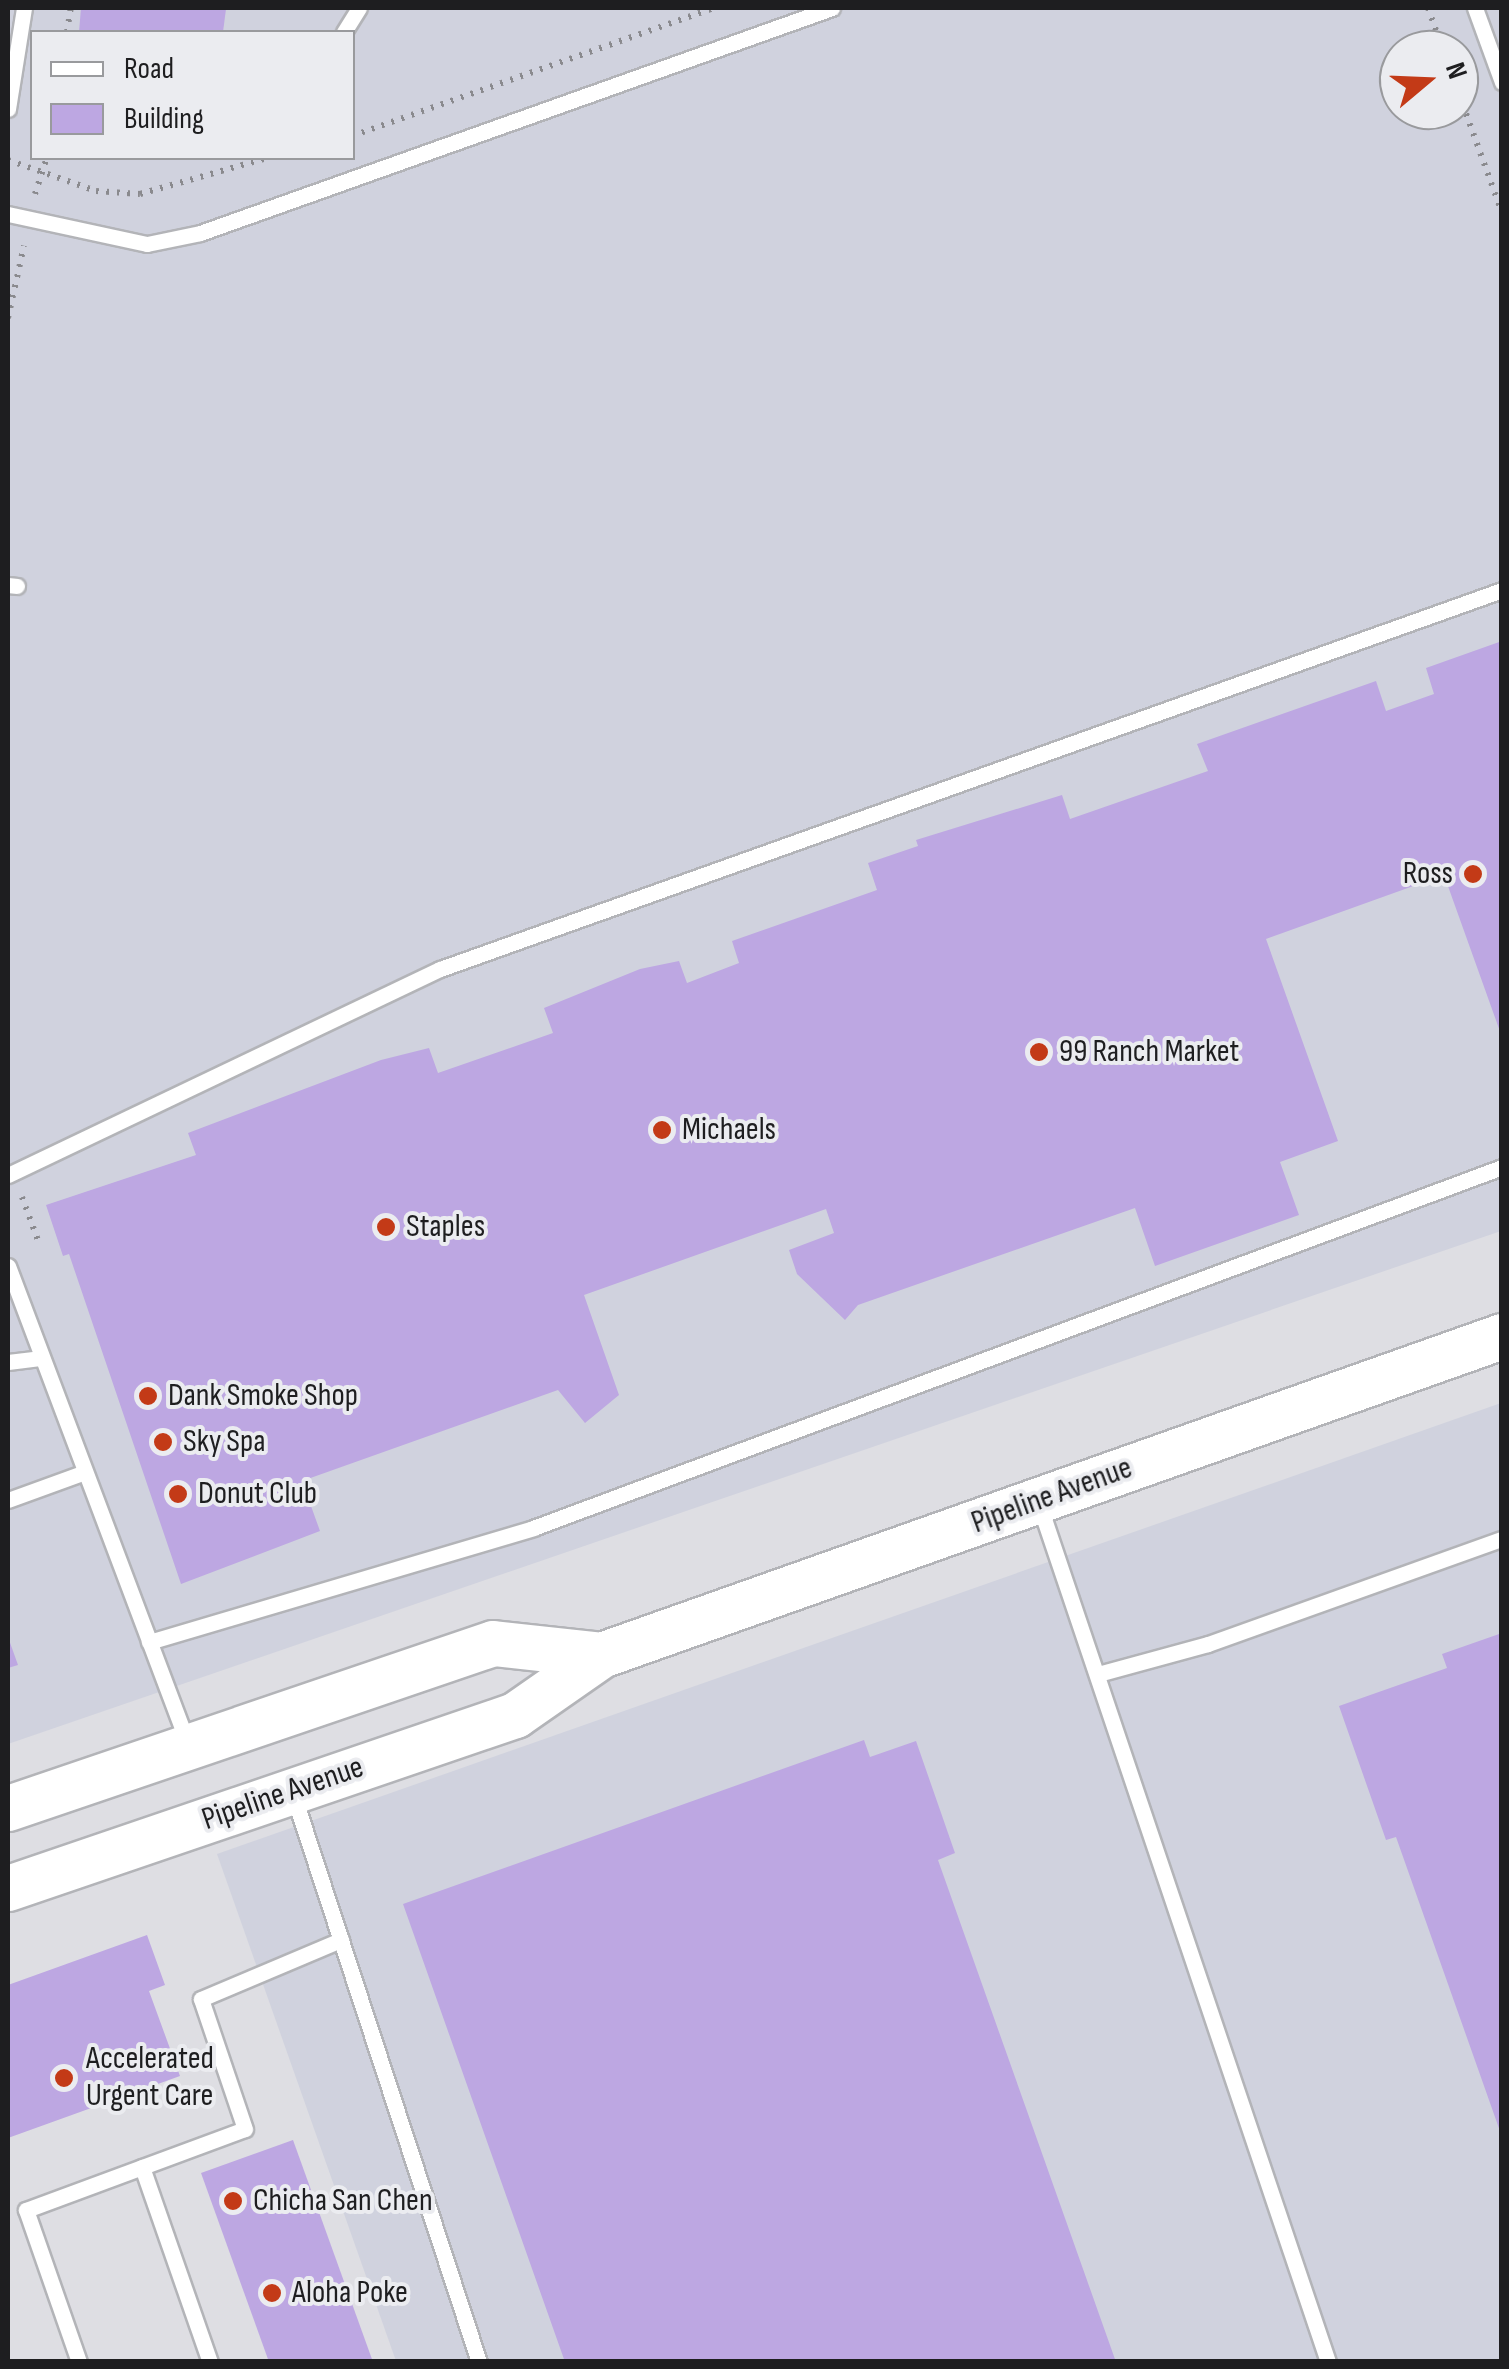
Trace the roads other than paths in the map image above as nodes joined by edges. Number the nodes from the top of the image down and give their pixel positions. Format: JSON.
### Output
{"nodes":[{"id":1,"x":24,"y":8,"type":"edge"},
{"id":2,"x":359,"y":8,"type":"edge"},
{"id":3,"x":832,"y":8,"type":"edge"},
{"id":4,"x":1475,"y":8,"type":"edge"},
{"id":5,"x":345,"y":30,"type":"edge"},
{"id":6,"x":1502,"y":82,"type":"edge"},
{"id":7,"x":8,"y":109,"type":"edge"},
{"id":8,"x":349,"y":160,"type":"edge"},
{"id":9,"x":354,"y":176,"type":"junction"},
{"id":10,"x":8,"y":214,"type":"edge"},
{"id":11,"x":1502,"y":590,"type":"edge"},
{"id":12,"x":1502,"y":1167,"type":"edge"},
{"id":13,"x":8,"y":1175,"type":"edge"},
{"id":14,"x":8,"y":1266,"type":"edge"},
{"id":15,"x":1502,"y":1336,"type":"edge"},
{"id":16,"x":42,"y":1358,"type":"junction"},
{"id":17,"x":8,"y":1362,"type":"edge"},
{"id":18,"x":85,"y":1472,"type":"junction"},
{"id":19,"x":8,"y":1500,"type":"edge"},
{"id":20,"x":1038,"y":1500,"type":"junction"},
{"id":21,"x":1502,"y":1539,"type":"edge"},
{"id":22,"x":150,"y":1642,"type":"junction"},
{"id":23,"x":602,"y":1655,"type":"junction"},
{"id":24,"x":1098,"y":1674,"type":"junction"},
{"id":25,"x":189,"y":1746,"type":"junction"},
{"id":26,"x":292,"y":1790,"type":"junction"},
{"id":27,"x":8,"y":1808,"type":"edge"},
{"id":28,"x":8,"y":1888,"type":"edge"},
{"id":29,"x":341,"y":1940,"type":"junction"},
{"id":30,"x":142,"y":2167,"type":"junction"},
{"id":31,"x":79,"y":2362,"type":"edge"},
{"id":32,"x":210,"y":2362,"type":"edge"},
{"id":33,"x":479,"y":2362,"type":"edge"},
{"id":34,"x":1328,"y":2362,"type":"edge"}],
"edges":[{"from":1,"to":7,"type":"lane"},
{"from":2,"to":5,"type":"lane"},
{"from":3,"to":9,"type":"lane"},
{"from":4,"to":6,"type":"lane"},
{"from":8,"to":9,"type":"lane"},
{"from":9,"to":10,"type":"lane"},
{"from":11,"to":13,"type":"lane"},
{"from":12,"to":22,"type":"lane"},
{"from":14,"to":16,"type":"lane"},
{"from":15,"to":20,"type":"main road","name":"Pipeline Avenue"},
{"from":16,"to":17,"type":"lane"},
{"from":16,"to":18,"type":"lane"},
{"from":18,"to":19,"type":"lane"},
{"from":18,"to":22,"type":"lane"},
{"from":20,"to":23,"type":"main road","name":"Pipeline Avenue"},
{"from":20,"to":24,"type":"lane"},
{"from":21,"to":24,"type":"lane"},
{"from":22,"to":25,"type":"lane"},
{"from":23,"to":25,"type":"main road","name":"Pipeline Avenue"},
{"from":23,"to":26,"type":"main road","name":"Pipeline Avenue"},
{"from":24,"to":34,"type":"lane"},
{"from":25,"to":27,"type":"main road","name":"Pipeline Avenue"},
{"from":26,"to":28,"type":"main road","name":"Pipeline Avenue"},
{"from":26,"to":29,"type":"lane"},
{"from":29,"to":30,"type":"lane"},
{"from":29,"to":33,"type":"lane"},
{"from":30,"to":31,"type":"lane"},
{"from":30,"to":32,"type":"lane"}]}
